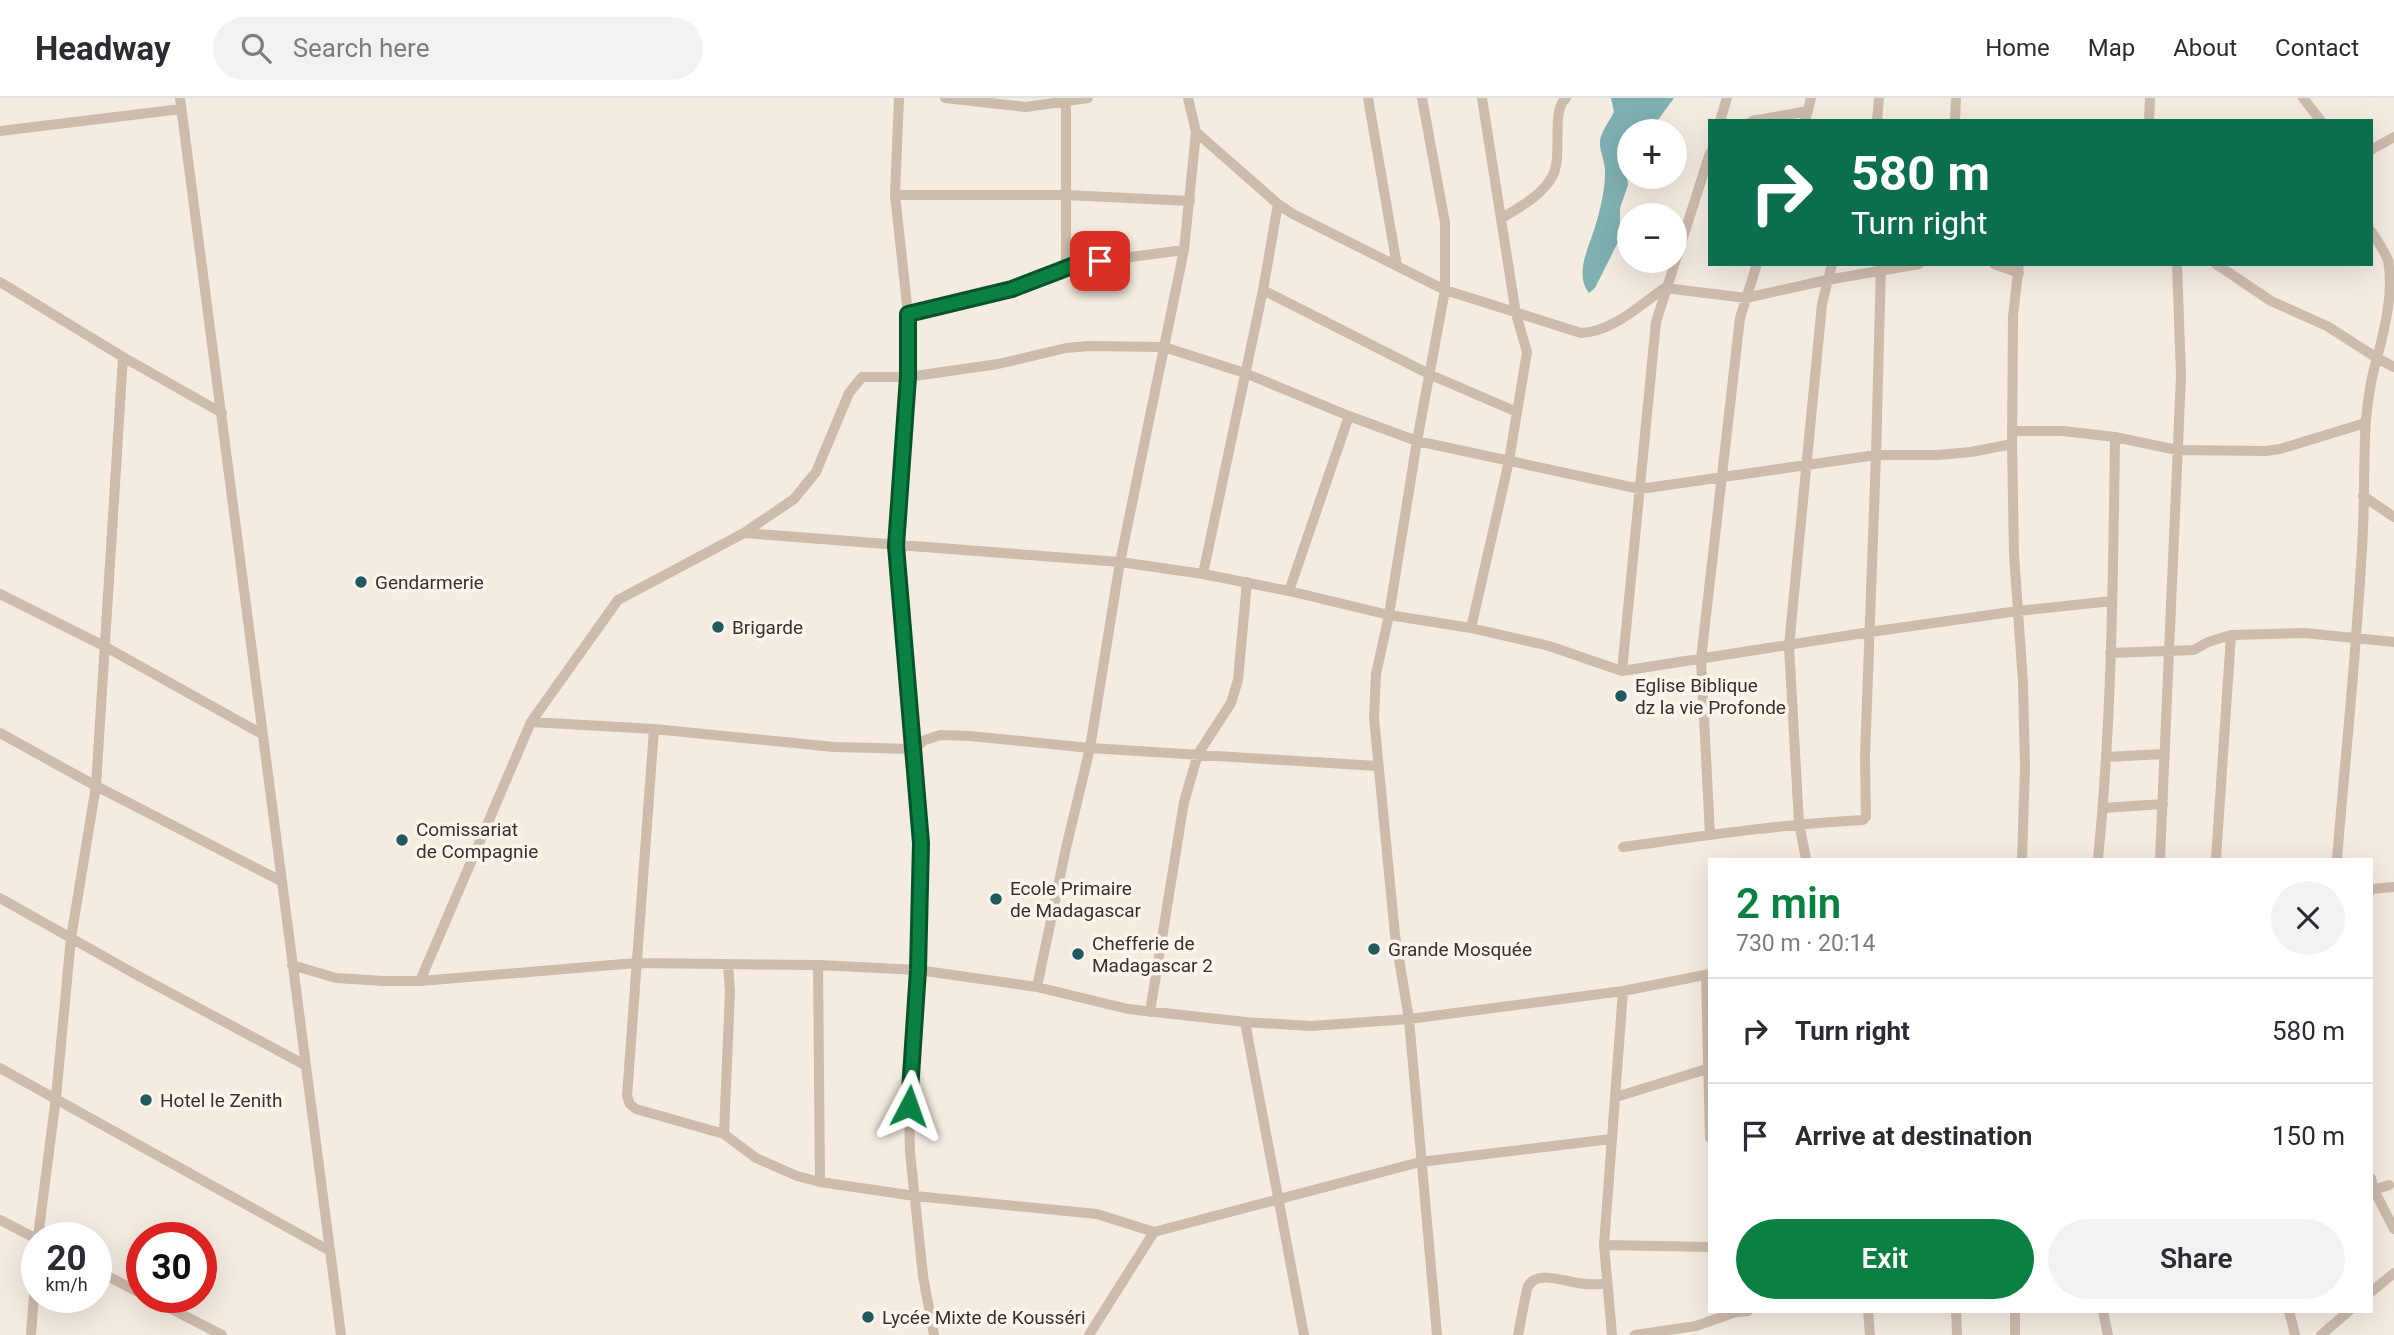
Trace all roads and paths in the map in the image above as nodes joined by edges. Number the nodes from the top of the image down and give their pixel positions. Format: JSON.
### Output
{"nodes":[{"id":1,"x":899,"y":98,"type":"edge"},
{"id":2,"x":945,"y":98,"type":"edge"},
{"id":3,"x":1088,"y":98,"type":"edge"},
{"id":4,"x":1188,"y":98,"type":"edge"},
{"id":5,"x":1368,"y":98,"type":"edge"},
{"id":6,"x":1422,"y":98,"type":"edge"},
{"id":7,"x":1482,"y":98,"type":"edge"},
{"id":8,"x":1566,"y":98,"type":"edge"},
{"id":9,"x":1727,"y":98,"type":"edge"},
{"id":10,"x":1811,"y":98,"type":"edge"},
{"id":11,"x":1879,"y":98,"type":"edge"},
{"id":12,"x":1956,"y":98,"type":"edge"},
{"id":13,"x":2150,"y":98,"type":"edge"},
{"id":14,"x":2303,"y":98,"type":"edge"},
{"id":15,"x":1066,"y":99,"type":"edge"},
{"id":16,"x":181,"y":104,"type":"edge"},
{"id":17,"x":1806,"y":116,"type":"edge"},
{"id":18,"x":1721,"y":119,"type":"edge"},
{"id":19,"x":1774,"y":119,"type":"edge"},
{"id":20,"x":1877,"y":119,"type":"edge"},
{"id":21,"x":1955,"y":119,"type":"edge"},
{"id":22,"x":2149,"y":119,"type":"edge"},
{"id":23,"x":2319,"y":119,"type":"edge"},
{"id":24,"x":0,"y":131,"type":"edge"},
{"id":25,"x":1196,"y":132,"type":"junction"},
{"id":26,"x":2394,"y":137,"type":"edge"},
{"id":27,"x":2373,"y":149,"type":"edge"},
{"id":28,"x":1708,"y":159,"type":"edge"},
{"id":29,"x":895,"y":195,"type":"junction"},
{"id":30,"x":1065,"y":195,"type":"junction"},
{"id":31,"x":1190,"y":201,"type":"junction"},
{"id":32,"x":1278,"y":204,"type":"junction"},
{"id":33,"x":1502,"y":218,"type":"junction"},
{"id":34,"x":2373,"y":234,"type":"edge"},
{"id":35,"x":1184,"y":250,"type":"junction"},
{"id":36,"x":1397,"y":266,"type":"junction"},
{"id":37,"x":1756,"y":266,"type":"edge"},
{"id":38,"x":1831,"y":266,"type":"edge"},
{"id":39,"x":1900,"y":266,"type":"edge"},
{"id":40,"x":2177,"y":266,"type":"edge"},
{"id":41,"x":2219,"y":266,"type":"edge"},
{"id":42,"x":1066,"y":268,"type":"junction"},
{"id":43,"x":1881,"y":268,"type":"edge"},
{"id":44,"x":2019,"y":269,"type":"edge"},
{"id":45,"x":1827,"y":280,"type":"junction"},
{"id":46,"x":0,"y":282,"type":"edge"},
{"id":47,"x":1665,"y":288,"type":"junction"},
{"id":48,"x":1263,"y":290,"type":"junction"},
{"id":49,"x":1445,"y":290,"type":"junction"},
{"id":50,"x":1746,"y":298,"type":"junction"},
{"id":51,"x":908,"y":314,"type":"junction"},
{"id":52,"x":1516,"y":314,"type":"junction"},
{"id":53,"x":1164,"y":347,"type":"junction"},
{"id":54,"x":123,"y":357,"type":"junction"},
{"id":55,"x":2377,"y":358,"type":"junction"},
{"id":56,"x":2394,"y":367,"type":"edge"},
{"id":57,"x":1245,"y":373,"type":"junction"},
{"id":58,"x":1431,"y":375,"type":"junction"},
{"id":59,"x":908,"y":377,"type":"junction"},
{"id":60,"x":1517,"y":412,"type":"junction"},
{"id":61,"x":222,"y":413,"type":"junction"},
{"id":62,"x":1349,"y":416,"type":"junction"},
{"id":63,"x":2365,"y":422,"type":"junction"},
{"id":64,"x":2012,"y":431,"type":"junction"},
{"id":65,"x":2115,"y":437,"type":"junction"},
{"id":66,"x":1417,"y":441,"type":"junction"},
{"id":67,"x":2012,"y":444,"type":"junction"},
{"id":68,"x":2177,"y":450,"type":"junction"},
{"id":69,"x":1877,"y":455,"type":"junction"},
{"id":70,"x":1509,"y":461,"type":"junction"},
{"id":71,"x":1807,"y":463,"type":"junction"},
{"id":72,"x":1722,"y":476,"type":"junction"},
{"id":73,"x":1640,"y":489,"type":"junction"},
{"id":74,"x":2363,"y":496,"type":"junction"},
{"id":75,"x":2394,"y":517,"type":"edge"},
{"id":76,"x":744,"y":533,"type":"junction"},
{"id":77,"x":896,"y":546,"type":"junction"},
{"id":78,"x":1120,"y":562,"type":"junction"},
{"id":79,"x":1203,"y":574,"type":"junction"},
{"id":80,"x":1247,"y":582,"type":"junction"},
{"id":81,"x":1289,"y":591,"type":"junction"},
{"id":82,"x":0,"y":594,"type":"edge"},
{"id":83,"x":2112,"y":601,"type":"junction"},
{"id":84,"x":2018,"y":611,"type":"junction"},
{"id":85,"x":1389,"y":615,"type":"junction"},
{"id":86,"x":1471,"y":628,"type":"junction"},
{"id":87,"x":1870,"y":632,"type":"junction"},
{"id":88,"x":2231,"y":635,"type":"junction"},
{"id":89,"x":2356,"y":637,"type":"junction"},
{"id":90,"x":2394,"y":642,"type":"edge"},
{"id":91,"x":104,"y":646,"type":"junction"},
{"id":92,"x":1789,"y":646,"type":"junction"},
{"id":93,"x":2167,"y":650,"type":"junction"},
{"id":94,"x":2110,"y":653,"type":"junction"},
{"id":95,"x":1701,"y":659,"type":"junction"},
{"id":96,"x":1622,"y":671,"type":"junction"},
{"id":97,"x":531,"y":722,"type":"junction"},
{"id":98,"x":654,"y":729,"type":"junction"},
{"id":99,"x":0,"y":733,"type":"edge"},
{"id":100,"x":262,"y":734,"type":"junction"},
{"id":101,"x":1090,"y":748,"type":"junction"},
{"id":102,"x":914,"y":749,"type":"junction"},
{"id":103,"x":1199,"y":754,"type":"junction"},
{"id":104,"x":2164,"y":754,"type":"junction"},
{"id":105,"x":2106,"y":757,"type":"junction"},
{"id":106,"x":1377,"y":766,"type":"junction"},
{"id":107,"x":96,"y":786,"type":"junction"},
{"id":108,"x":2163,"y":804,"type":"junction"},
{"id":109,"x":2104,"y":808,"type":"junction"},
{"id":110,"x":1799,"y":823,"type":"junction"},
{"id":111,"x":1710,"y":835,"type":"junction"},
{"id":112,"x":1623,"y":847,"type":"dead end"},
{"id":113,"x":1806,"y":858,"type":"edge"},
{"id":114,"x":2022,"y":858,"type":"edge"},
{"id":115,"x":2098,"y":858,"type":"edge"},
{"id":116,"x":2160,"y":858,"type":"edge"},
{"id":117,"x":2216,"y":858,"type":"edge"},
{"id":118,"x":2337,"y":858,"type":"edge"},
{"id":119,"x":281,"y":881,"type":"junction"},
{"id":120,"x":2394,"y":887,"type":"edge"},
{"id":121,"x":2373,"y":889,"type":"edge"},
{"id":122,"x":0,"y":898,"type":"edge"},
{"id":123,"x":71,"y":938,"type":"junction"},
{"id":124,"x":636,"y":963,"type":"junction"},
{"id":125,"x":728,"y":964,"type":"junction"},
{"id":126,"x":292,"y":965,"type":"junction"},
{"id":127,"x":818,"y":965,"type":"junction"},
{"id":128,"x":918,"y":970,"type":"junction"},
{"id":129,"x":1708,"y":975,"type":"edge"},
{"id":130,"x":420,"y":981,"type":"junction"},
{"id":131,"x":1037,"y":988,"type":"junction"},
{"id":132,"x":1623,"y":991,"type":"junction"},
{"id":133,"x":1150,"y":1012,"type":"junction"},
{"id":134,"x":1409,"y":1019,"type":"junction"},
{"id":135,"x":1245,"y":1022,"type":"junction"},
{"id":136,"x":305,"y":1065,"type":"junction"},
{"id":137,"x":0,"y":1068,"type":"edge"},
{"id":138,"x":1708,"y":1069,"type":"edge"},
{"id":139,"x":56,"y":1097,"type":"junction"},
{"id":140,"x":1616,"y":1097,"type":"junction"},
{"id":141,"x":724,"y":1133,"type":"junction"},
{"id":142,"x":1611,"y":1139,"type":"junction"},
{"id":143,"x":1420,"y":1162,"type":"junction"},
{"id":144,"x":820,"y":1182,"type":"junction"},
{"id":145,"x":2389,"y":1185,"type":"dead end"},
{"id":146,"x":2373,"y":1191,"type":"edge"},
{"id":147,"x":915,"y":1196,"type":"junction"},
{"id":148,"x":1277,"y":1198,"type":"junction"},
{"id":149,"x":0,"y":1220,"type":"edge"},
{"id":150,"x":40,"y":1222,"type":"edge"},
{"id":151,"x":2394,"y":1229,"type":"edge"},
{"id":152,"x":21,"y":1230,"type":"edge"},
{"id":153,"x":1154,"y":1232,"type":"junction"},
{"id":154,"x":1604,"y":1245,"type":"junction"},
{"id":155,"x":1708,"y":1247,"type":"edge"},
{"id":156,"x":330,"y":1251,"type":"junction"},
{"id":157,"x":2394,"y":1273,"type":"edge"},
{"id":158,"x":1607,"y":1284,"type":"junction"},
{"id":159,"x":2373,"y":1290,"type":"edge"},
{"id":160,"x":33,"y":1313,"type":"edge"},
{"id":161,"x":179,"y":1313,"type":"edge"},
{"id":162,"x":1868,"y":1313,"type":"edge"},
{"id":163,"x":1956,"y":1313,"type":"edge"},
{"id":164,"x":2015,"y":1313,"type":"edge"},
{"id":165,"x":2103,"y":1313,"type":"edge"},
{"id":166,"x":2290,"y":1313,"type":"edge"},
{"id":167,"x":2347,"y":1313,"type":"edge"},
{"id":168,"x":1720,"y":1315,"type":"edge"},
{"id":169,"x":31,"y":1335,"type":"edge"},
{"id":170,"x":222,"y":1335,"type":"edge"},
{"id":171,"x":341,"y":1335,"type":"edge"},
{"id":172,"x":934,"y":1335,"type":"edge"},
{"id":173,"x":1089,"y":1335,"type":"edge"},
{"id":174,"x":1304,"y":1335,"type":"edge"},
{"id":175,"x":1437,"y":1335,"type":"edge"},
{"id":176,"x":1518,"y":1335,"type":"edge"},
{"id":177,"x":1612,"y":1335,"type":"edge"},
{"id":178,"x":1635,"y":1335,"type":"edge"},
{"id":179,"x":1870,"y":1335,"type":"edge"},
{"id":180,"x":1957,"y":1335,"type":"edge"},
{"id":181,"x":2015,"y":1335,"type":"edge"},
{"id":182,"x":2108,"y":1335,"type":"edge"},
{"id":183,"x":2295,"y":1335,"type":"edge"},
{"id":184,"x":2321,"y":1335,"type":"edge"}],
"edges":[{"from":1,"to":29,"type":"street"},
{"from":2,"to":15,"type":"street"},
{"from":3,"to":15,"type":"street"},
{"from":4,"to":25,"type":"street"},
{"from":5,"to":36,"type":"street"},
{"from":6,"to":49,"type":"street"},
{"from":7,"to":33,"type":"street"},
{"from":8,"to":33,"type":"street"},
{"from":9,"to":18,"type":"street"},
{"from":10,"to":17,"type":"street"},
{"from":11,"to":20,"type":"street"},
{"from":12,"to":21,"type":"street"},
{"from":13,"to":22,"type":"street"},
{"from":14,"to":23,"type":"street"},
{"from":15,"to":30,"type":"street"},
{"from":16,"to":24,"type":"street"},
{"from":16,"to":61,"type":"street"},
{"from":17,"to":19,"type":"street"},
{"from":25,"to":31,"type":"street"},
{"from":25,"to":32,"type":"street"},
{"from":26,"to":27,"type":"street"},
{"from":28,"to":47,"type":"street"},
{"from":29,"to":30,"type":"street"},
{"from":29,"to":51,"type":"street"},
{"from":30,"to":31,"type":"street"},
{"from":30,"to":42,"type":"street"},
{"from":31,"to":35,"type":"street"},
{"from":32,"to":36,"type":"street"},
{"from":32,"to":48,"type":"street"},
{"from":33,"to":52,"type":"street"},
{"from":34,"to":55,"type":"street"},
{"from":35,"to":42,"type":"street"},
{"from":35,"to":53,"type":"street"},
{"from":36,"to":49,"type":"street"},
{"from":37,"to":50,"type":"street"},
{"from":38,"to":45,"type":"street"},
{"from":39,"to":43,"type":"street"},
{"from":40,"to":68,"type":"street"},
{"from":41,"to":55,"type":"street"},
{"from":42,"to":51,"type":"street"},
{"from":43,"to":45,"type":"street"},
{"from":43,"to":69,"type":"street"},
{"from":44,"to":64,"type":"street"},
{"from":45,"to":50,"type":"street"},
{"from":45,"to":71,"type":"street"},
{"from":46,"to":54,"type":"street"},
{"from":47,"to":50,"type":"street"},
{"from":47,"to":52,"type":"street"},
{"from":47,"to":73,"type":"street"},
{"from":48,"to":57,"type":"street"},
{"from":48,"to":58,"type":"street"},
{"from":49,"to":52,"type":"street"},
{"from":49,"to":58,"type":"street"},
{"from":50,"to":72,"type":"street"},
{"from":51,"to":59,"type":"street"},
{"from":52,"to":60,"type":"street"},
{"from":53,"to":57,"type":"street"},
{"from":53,"to":59,"type":"street"},
{"from":53,"to":78,"type":"street"},
{"from":54,"to":61,"type":"street"},
{"from":54,"to":91,"type":"street"},
{"from":55,"to":56,"type":"street"},
{"from":55,"to":63,"type":"street"},
{"from":57,"to":62,"type":"street"},
{"from":57,"to":79,"type":"street"},
{"from":58,"to":60,"type":"street"},
{"from":58,"to":66,"type":"street"},
{"from":59,"to":76,"type":"street"},
{"from":59,"to":77,"type":"street"},
{"from":60,"to":70,"type":"street"},
{"from":61,"to":100,"type":"street"},
{"from":62,"to":66,"type":"street"},
{"from":62,"to":81,"type":"street"},
{"from":63,"to":68,"type":"street"},
{"from":63,"to":74,"type":"street"},
{"from":64,"to":65,"type":"street"},
{"from":64,"to":67,"type":"street"},
{"from":65,"to":68,"type":"street"},
{"from":65,"to":83,"type":"street"},
{"from":66,"to":70,"type":"street"},
{"from":66,"to":85,"type":"street"},
{"from":67,"to":69,"type":"street"},
{"from":67,"to":84,"type":"street"},
{"from":68,"to":93,"type":"street"},
{"from":69,"to":71,"type":"street"},
{"from":69,"to":87,"type":"street"},
{"from":70,"to":73,"type":"street"},
{"from":70,"to":86,"type":"street"},
{"from":71,"to":72,"type":"street"},
{"from":71,"to":92,"type":"street"},
{"from":72,"to":73,"type":"street"},
{"from":72,"to":95,"type":"street"},
{"from":73,"to":96,"type":"street"},
{"from":74,"to":75,"type":"street"},
{"from":74,"to":89,"type":"street"},
{"from":76,"to":77,"type":"street"},
{"from":76,"to":97,"type":"street"},
{"from":77,"to":78,"type":"street"},
{"from":77,"to":102,"type":"street"},
{"from":78,"to":79,"type":"street"},
{"from":78,"to":101,"type":"street"},
{"from":79,"to":80,"type":"street"},
{"from":80,"to":81,"type":"street"},
{"from":80,"to":103,"type":"street"},
{"from":81,"to":85,"type":"street"},
{"from":82,"to":91,"type":"street"},
{"from":83,"to":84,"type":"street"},
{"from":83,"to":94,"type":"street"},
{"from":84,"to":87,"type":"street"},
{"from":84,"to":114,"type":"street"},
{"from":85,"to":86,"type":"street"},
{"from":85,"to":106,"type":"street"},
{"from":86,"to":96,"type":"street"},
{"from":87,"to":92,"type":"street"},
{"from":87,"to":110,"type":"street"},
{"from":88,"to":89,"type":"street"},
{"from":88,"to":93,"type":"street"},
{"from":88,"to":117,"type":"street"},
{"from":89,"to":90,"type":"street"},
{"from":89,"to":118,"type":"street"},
{"from":91,"to":100,"type":"street"},
{"from":91,"to":107,"type":"street"},
{"from":92,"to":95,"type":"street"},
{"from":92,"to":110,"type":"street"},
{"from":93,"to":94,"type":"street"},
{"from":93,"to":104,"type":"street"},
{"from":94,"to":105,"type":"street"},
{"from":95,"to":96,"type":"street"},
{"from":95,"to":111,"type":"street"},
{"from":97,"to":98,"type":"street"},
{"from":97,"to":130,"type":"street"},
{"from":98,"to":102,"type":"street"},
{"from":98,"to":124,"type":"street"},
{"from":99,"to":107,"type":"street"},
{"from":100,"to":119,"type":"street"},
{"from":101,"to":102,"type":"street"},
{"from":101,"to":103,"type":"street"},
{"from":101,"to":131,"type":"street"},
{"from":102,"to":128,"type":"street"},
{"from":103,"to":106,"type":"street"},
{"from":103,"to":133,"type":"street"},
{"from":104,"to":105,"type":"street"},
{"from":104,"to":108,"type":"street"},
{"from":105,"to":109,"type":"street"},
{"from":106,"to":134,"type":"street"},
{"from":107,"to":119,"type":"street"},
{"from":107,"to":123,"type":"street"},
{"from":108,"to":109,"type":"street"},
{"from":108,"to":116,"type":"street"},
{"from":109,"to":115,"type":"street"},
{"from":110,"to":111,"type":"street"},
{"from":110,"to":113,"type":"street"},
{"from":111,"to":112,"type":"street"},
{"from":119,"to":126,"type":"street"},
{"from":120,"to":121,"type":"street"},
{"from":122,"to":123,"type":"street"},
{"from":123,"to":136,"type":"street"},
{"from":123,"to":139,"type":"street"},
{"from":124,"to":125,"type":"street"},
{"from":124,"to":130,"type":"street"},
{"from":124,"to":141,"type":"street"},
{"from":125,"to":127,"type":"street"},
{"from":125,"to":141,"type":"street"},
{"from":126,"to":130,"type":"street"},
{"from":126,"to":136,"type":"street"},
{"from":127,"to":128,"type":"street"},
{"from":127,"to":144,"type":"street"},
{"from":128,"to":131,"type":"street"},
{"from":128,"to":147,"type":"street"},
{"from":129,"to":132,"type":"street"},
{"from":129,"to":138,"type":"street"},
{"from":131,"to":133,"type":"street"},
{"from":132,"to":134,"type":"street"},
{"from":132,"to":140,"type":"street"},
{"from":133,"to":135,"type":"street"},
{"from":134,"to":135,"type":"street"},
{"from":134,"to":143,"type":"street"},
{"from":135,"to":148,"type":"street"},
{"from":136,"to":156,"type":"street"},
{"from":137,"to":139,"type":"street"},
{"from":138,"to":140,"type":"street"},
{"from":139,"to":150,"type":"street"},
{"from":139,"to":156,"type":"street"},
{"from":140,"to":142,"type":"street"},
{"from":141,"to":144,"type":"street"},
{"from":142,"to":143,"type":"street"},
{"from":142,"to":154,"type":"street"},
{"from":143,"to":148,"type":"street"},
{"from":143,"to":175,"type":"street"},
{"from":144,"to":147,"type":"street"},
{"from":145,"to":146,"type":"street"},
{"from":146,"to":151,"type":"street"},
{"from":147,"to":153,"type":"street"},
{"from":147,"to":172,"type":"street"},
{"from":148,"to":153,"type":"street"},
{"from":148,"to":174,"type":"street"},
{"from":149,"to":152,"type":"street"},
{"from":153,"to":173,"type":"street"},
{"from":154,"to":155,"type":"street"},
{"from":154,"to":158,"type":"street"},
{"from":156,"to":171,"type":"street"},
{"from":157,"to":159,"type":"street"},
{"from":158,"to":176,"type":"street"},
{"from":158,"to":177,"type":"street"},
{"from":160,"to":169,"type":"street"},
{"from":161,"to":170,"type":"street"},
{"from":162,"to":179,"type":"street"},
{"from":163,"to":180,"type":"street"},
{"from":164,"to":181,"type":"street"},
{"from":165,"to":182,"type":"street"},
{"from":166,"to":183,"type":"street"},
{"from":167,"to":184,"type":"street"},
{"from":168,"to":178,"type":"street"}]}
